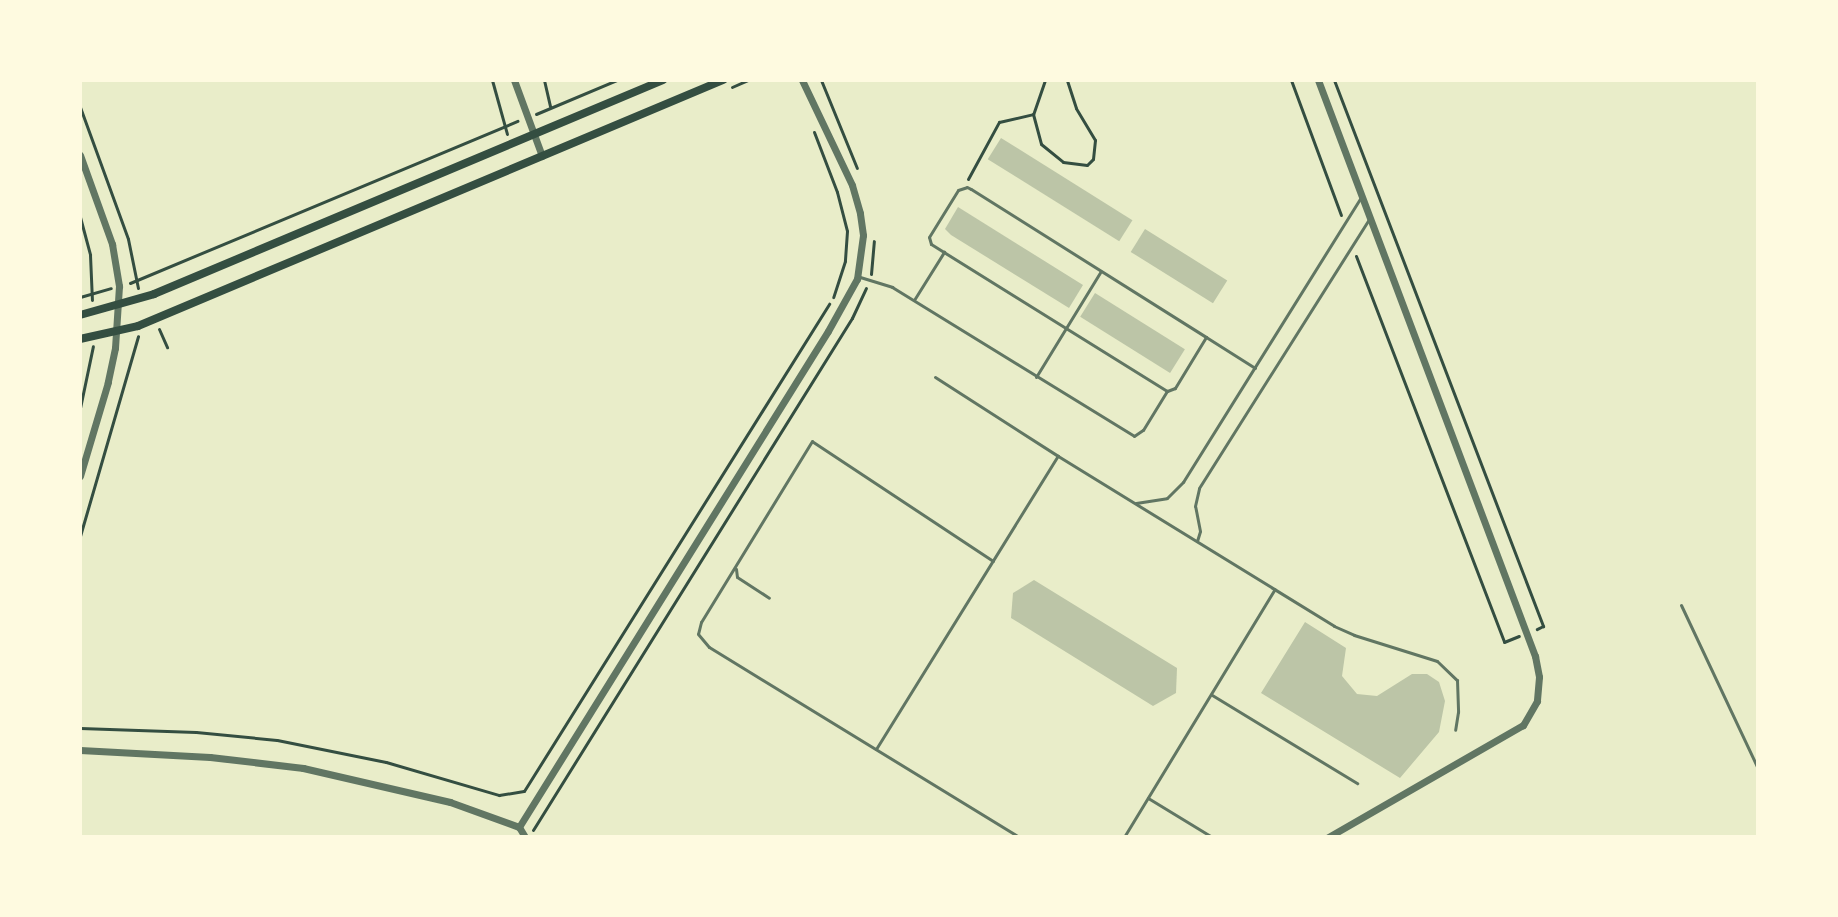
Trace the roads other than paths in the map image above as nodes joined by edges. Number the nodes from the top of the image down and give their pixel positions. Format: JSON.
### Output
{"nodes":[{"id":1,"x":514,"y":80,"type":"edge"},
{"id":2,"x":663,"y":80,"type":"edge"},
{"id":3,"x":723,"y":80,"type":"edge"},
{"id":4,"x":802,"y":80,"type":"edge"},
{"id":5,"x":1318,"y":80,"type":"edge"},
{"id":6,"x":534,"y":134,"type":"junction"},
{"id":7,"x":80,"y":155,"type":"edge"},
{"id":8,"x":542,"y":156,"type":"junction"},
{"id":9,"x":1362,"y":195,"type":"junction"},
{"id":10,"x":1370,"y":217,"type":"junction"},
{"id":11,"x":944,"y":252,"type":"junction"},
{"id":12,"x":1101,"y":271,"type":"junction"},
{"id":13,"x":857,"y":276,"type":"junction"},
{"id":14,"x":914,"y":300,"type":"junction"},
{"id":15,"x":117,"y":306,"type":"junction"},
{"id":16,"x":80,"y":315,"type":"edge"},
{"id":17,"x":1066,"y":328,"type":"junction"},
{"id":18,"x":116,"y":332,"type":"junction"},
{"id":19,"x":1206,"y":337,"type":"junction"},
{"id":20,"x":80,"y":339,"type":"edge"},
{"id":21,"x":1255,"y":368,"type":"junction"},
{"id":22,"x":935,"y":377,"type":"dead end"},
{"id":23,"x":1036,"y":377,"type":"junction"},
{"id":24,"x":1167,"y":391,"type":"junction"},
{"id":25,"x":1058,"y":456,"type":"junction"},
{"id":26,"x":80,"y":476,"type":"edge"},
{"id":27,"x":1136,"y":503,"type":"junction"},
{"id":28,"x":1197,"y":541,"type":"junction"},
{"id":29,"x":993,"y":561,"type":"junction"},
{"id":30,"x":736,"y":565,"type":"junction"},
{"id":31,"x":1275,"y":589,"type":"junction"},
{"id":32,"x":769,"y":598,"type":"dead end"},
{"id":33,"x":1681,"y":605,"type":"dead end"},
{"id":34,"x":1212,"y":695,"type":"junction"},
{"id":35,"x":1455,"y":730,"type":"dead end"},
{"id":36,"x":876,"y":749,"type":"junction"},
{"id":37,"x":80,"y":750,"type":"edge"},
{"id":38,"x":1758,"y":769,"type":"edge"},
{"id":39,"x":1357,"y":783,"type":"dead end"},
{"id":40,"x":1148,"y":798,"type":"junction"},
{"id":41,"x":519,"y":827,"type":"junction"},
{"id":42,"x":525,"y":837,"type":"edge"},
{"id":43,"x":1019,"y":837,"type":"edge"},
{"id":44,"x":1124,"y":837,"type":"edge"},
{"id":45,"x":1212,"y":837,"type":"edge"},
{"id":46,"x":1328,"y":837,"type":"edge"}],
"edges":[{"from":1,"to":6,"type":"street"},
{"from":2,"to":6,"type":"main road"},
{"from":3,"to":8,"type":"main road"},
{"from":4,"to":13,"type":"street"},
{"from":5,"to":9,"type":"street"},
{"from":6,"to":8,"type":"street"},
{"from":6,"to":15,"type":"main road"},
{"from":7,"to":15,"type":"street"},
{"from":8,"to":18,"type":"main road"},
{"from":9,"to":10,"type":"street"},
{"from":9,"to":21,"type":"lane"},
{"from":10,"to":28,"type":"lane"},
{"from":10,"to":46,"type":"street"},
{"from":11,"to":12,"type":"lane"},
{"from":11,"to":14,"type":"lane"},
{"from":11,"to":17,"type":"lane"},
{"from":12,"to":17,"type":"lane"},
{"from":12,"to":19,"type":"lane"},
{"from":13,"to":14,"type":"lane"},
{"from":13,"to":41,"type":"street"},
{"from":14,"to":23,"type":"lane"},
{"from":15,"to":16,"type":"main road"},
{"from":15,"to":18,"type":"street"},
{"from":17,"to":23,"type":"lane"},
{"from":17,"to":24,"type":"lane"},
{"from":18,"to":20,"type":"main road"},
{"from":18,"to":26,"type":"street"},
{"from":19,"to":21,"type":"lane"},
{"from":19,"to":24,"type":"lane"},
{"from":21,"to":27,"type":"lane"},
{"from":22,"to":25,"type":"lane"},
{"from":23,"to":24,"type":"lane"},
{"from":25,"to":27,"type":"lane"},
{"from":25,"to":29,"type":"lane"},
{"from":27,"to":28,"type":"lane"},
{"from":28,"to":31,"type":"lane"},
{"from":29,"to":30,"type":"lane"},
{"from":29,"to":36,"type":"lane"},
{"from":30,"to":32,"type":"lane"},
{"from":30,"to":36,"type":"lane"},
{"from":31,"to":34,"type":"lane"},
{"from":31,"to":35,"type":"lane"},
{"from":33,"to":38,"type":"lane"},
{"from":34,"to":39,"type":"lane"},
{"from":34,"to":40,"type":"lane"},
{"from":36,"to":43,"type":"lane"},
{"from":37,"to":41,"type":"street"},
{"from":40,"to":44,"type":"lane"},
{"from":40,"to":45,"type":"lane"},
{"from":41,"to":42,"type":"street"}]}
